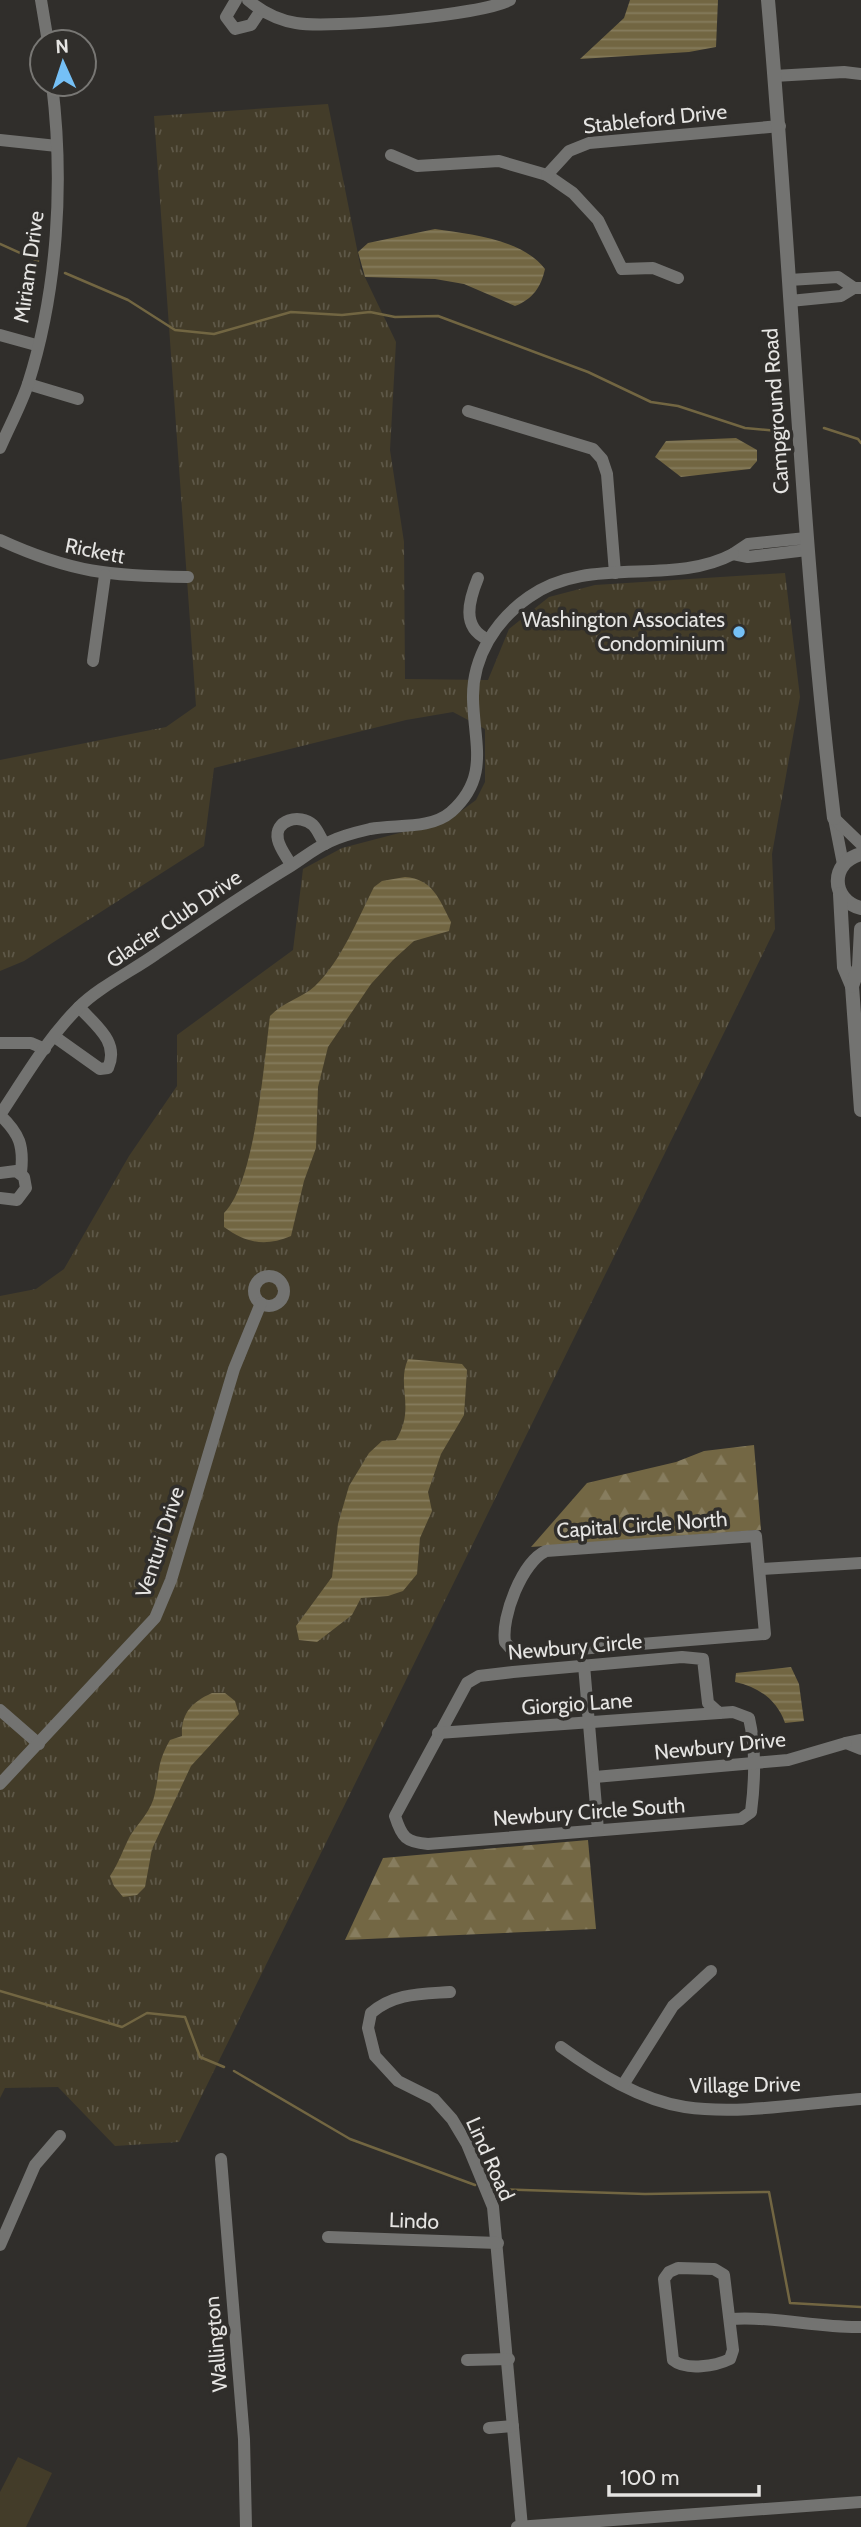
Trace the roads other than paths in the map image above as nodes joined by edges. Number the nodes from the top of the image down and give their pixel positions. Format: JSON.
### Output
{"nodes":[{"id":1,"x":41,"y":0,"type":"edge"},
{"id":2,"x":236,"y":0,"type":"edge"},
{"id":3,"x":248,"y":0,"type":"edge"},
{"id":4,"x":510,"y":0,"type":"edge"},
{"id":5,"x":768,"y":0,"type":"edge"},
{"id":6,"x":261,"y":10,"type":"junction"},
{"id":7,"x":46,"y":28,"type":"edge"},
{"id":8,"x":861,"y":75,"type":"edge"},
{"id":9,"x":775,"y":80,"type":"junction"},
{"id":10,"x":53,"y":98,"type":"edge"},
{"id":11,"x":780,"y":125,"type":"junction"},
{"id":12,"x":0,"y":140,"type":"edge"},
{"id":13,"x":57,"y":146,"type":"junction"},
{"id":14,"x":391,"y":155,"type":"dead end"},
{"id":15,"x":547,"y":176,"type":"junction"},
{"id":16,"x":678,"y":278,"type":"dead end"},
{"id":17,"x":789,"y":279,"type":"junction"},
{"id":18,"x":858,"y":288,"type":"edge"},
{"id":19,"x":790,"y":301,"type":"junction"},
{"id":20,"x":0,"y":335,"type":"edge"},
{"id":21,"x":36,"y":345,"type":"junction"},
{"id":22,"x":28,"y":384,"type":"junction"},
{"id":23,"x":78,"y":399,"type":"dead end"},
{"id":24,"x":468,"y":411,"type":"dead end"},
{"id":25,"x":0,"y":448,"type":"edge"},
{"id":26,"x":0,"y":540,"type":"edge"},
{"id":27,"x":806,"y":544,"type":"junction"},
{"id":28,"x":615,"y":573,"type":"junction"},
{"id":29,"x":105,"y":575,"type":"junction"},
{"id":30,"x":188,"y":577,"type":"dead end"},
{"id":31,"x":478,"y":578,"type":"dead end"},
{"id":32,"x":487,"y":639,"type":"junction"},
{"id":33,"x":93,"y":661,"type":"dead end"},
{"id":34,"x":834,"y":818,"type":"junction"},
{"id":35,"x":325,"y":844,"type":"junction"},
{"id":36,"x":861,"y":844,"type":"edge"},
{"id":37,"x":861,"y":854,"type":"edge"},
{"id":38,"x":843,"y":864,"type":"junction"},
{"id":39,"x":291,"y":865,"type":"junction"},
{"id":40,"x":840,"y":894,"type":"junction"},
{"id":41,"x":861,"y":908,"type":"edge"},
{"id":42,"x":861,"y":929,"type":"edge"},
{"id":43,"x":852,"y":986,"type":"junction"},
{"id":44,"x":79,"y":1007,"type":"junction"},
{"id":45,"x":858,"y":1029,"type":"edge"},
{"id":46,"x":55,"y":1037,"type":"junction"},
{"id":47,"x":0,"y":1043,"type":"edge"},
{"id":48,"x":45,"y":1049,"type":"junction"},
{"id":49,"x":861,"y":1110,"type":"edge"},
{"id":50,"x":0,"y":1173,"type":"edge"},
{"id":51,"x":20,"y":1173,"type":"junction"},
{"id":52,"x":0,"y":1198,"type":"edge"},
{"id":53,"x":261,"y":1303,"type":"dead end"},
{"id":54,"x":861,"y":1563,"type":"edge"},
{"id":55,"x":761,"y":1569,"type":"junction"},
{"id":56,"x":702,"y":1639,"type":"junction"},
{"id":57,"x":703,"y":1659,"type":"junction"},
{"id":58,"x":584,"y":1665,"type":"junction"},
{"id":59,"x":0,"y":1710,"type":"edge"},
{"id":60,"x":719,"y":1713,"type":"junction"},
{"id":61,"x":589,"y":1722,"type":"junction"},
{"id":62,"x":438,"y":1733,"type":"junction"},
{"id":63,"x":861,"y":1740,"type":"edge"},
{"id":64,"x":39,"y":1744,"type":"junction"},
{"id":65,"x":846,"y":1744,"type":"junction"},
{"id":66,"x":861,"y":1749,"type":"edge"},
{"id":67,"x":754,"y":1763,"type":"junction"},
{"id":68,"x":595,"y":1776,"type":"junction"},
{"id":69,"x":0,"y":1784,"type":"edge"},
{"id":70,"x":395,"y":1816,"type":"joint"},
{"id":71,"x":598,"y":1830,"type":"junction"},
{"id":72,"x":711,"y":1971,"type":"dead end"},
{"id":73,"x":450,"y":1992,"type":"dead end"},
{"id":74,"x":561,"y":2047,"type":"dead end"},
{"id":75,"x":624,"y":2085,"type":"junction"},
{"id":76,"x":861,"y":2099,"type":"edge"},
{"id":77,"x":60,"y":2136,"type":"dead end"},
{"id":78,"x":221,"y":2159,"type":"dead end"},
{"id":79,"x":328,"y":2238,"type":"dead end"},
{"id":80,"x":498,"y":2243,"type":"junction"},
{"id":81,"x":0,"y":2245,"type":"edge"},
{"id":82,"x":730,"y":2319,"type":"junction"},
{"id":83,"x":861,"y":2327,"type":"edge"},
{"id":84,"x":509,"y":2359,"type":"junction"},
{"id":85,"x":467,"y":2360,"type":"dead end"},
{"id":86,"x":513,"y":2426,"type":"junction"},
{"id":87,"x":489,"y":2428,"type":"dead end"},
{"id":88,"x":861,"y":2502,"type":"edge"},
{"id":89,"x":246,"y":2527,"type":"edge"},
{"id":90,"x":519,"y":2527,"type":"edge"}],
"edges":[{"from":1,"to":7,"type":"street"},
{"from":2,"to":6,"type":"street"},
{"from":3,"to":6,"type":"street"},
{"from":4,"to":6,"type":"street"},
{"from":5,"to":9,"type":"street","name":"Campground Road"},
{"from":8,"to":9,"type":"street"},
{"from":9,"to":11,"type":"street","name":"Campground Road"},
{"from":10,"to":13,"type":"street","name":"Miriam Drive"},
{"from":11,"to":15,"type":"street","name":"Stableford Drive"},
{"from":11,"to":17,"type":"street","name":"Campground Road"},
{"from":12,"to":13,"type":"street"},
{"from":13,"to":21,"type":"street","name":"Miriam Drive"},
{"from":14,"to":15,"type":"street"},
{"from":15,"to":16,"type":"street"},
{"from":17,"to":18,"type":"street"},
{"from":17,"to":19,"type":"street","name":"Campground Road"},
{"from":18,"to":19,"type":"street"},
{"from":19,"to":27,"type":"street","name":"Campground Road"},
{"from":20,"to":21,"type":"street"},
{"from":21,"to":22,"type":"street","name":"Miriam Drive"},
{"from":22,"to":23,"type":"street"},
{"from":22,"to":25,"type":"street","name":"Miriam Drive"},
{"from":24,"to":28,"type":"street"},
{"from":26,"to":29,"type":"street","name":"Rickett"},
{"from":27,"to":28,"type":"street","name":"Glacier Club Drive"},
{"from":27,"to":34,"type":"street","name":"Campground Road"},
{"from":28,"to":32,"type":"street","name":"Glacier Club Drive"},
{"from":29,"to":30,"type":"street","name":"Rickett"},
{"from":29,"to":33,"type":"street"},
{"from":31,"to":32,"type":"street"},
{"from":32,"to":35,"type":"street","name":"Glacier Club Drive"},
{"from":34,"to":36,"type":"street"},
{"from":34,"to":38,"type":"street","name":"Campground Road"},
{"from":35,"to":39,"type":"street","name":"Glacier Club Drive"},
{"from":35,"to":39,"type":"street"},
{"from":37,"to":38,"type":"street"},
{"from":38,"to":40,"type":"street"},
{"from":39,"to":44,"type":"street","name":"Glacier Club Drive"},
{"from":40,"to":41,"type":"street"},
{"from":40,"to":43,"type":"street"},
{"from":42,"to":43,"type":"street"},
{"from":43,"to":45,"type":"street"},
{"from":44,"to":46,"type":"street","name":"Glacier Club Drive"},
{"from":44,"to":46,"type":"street"},
{"from":45,"to":49,"type":"street"},
{"from":46,"to":48,"type":"street","name":"Glacier Club Drive"},
{"from":47,"to":48,"type":"street"},
{"from":48,"to":51,"type":"street","name":"Glacier Club Drive"},
{"from":50,"to":51,"type":"street"},
{"from":51,"to":52,"type":"street","name":"Glacier Club Drive"},
{"from":53,"to":64,"type":"street","name":"Venturi Drive"},
{"from":54,"to":55,"type":"street"},
{"from":55,"to":56,"type":"street"},
{"from":55,"to":56,"type":"street","name":"Capital Circle North"},
{"from":56,"to":57,"type":"street"},
{"from":57,"to":58,"type":"street","name":"Newbury Circle"},
{"from":57,"to":60,"type":"street"},
{"from":58,"to":61,"type":"street"},
{"from":58,"to":62,"type":"street","name":"Newbury Circle"},
{"from":59,"to":64,"type":"street"},
{"from":60,"to":61,"type":"street","name":"Giorgio Lane"},
{"from":60,"to":67,"type":"street"},
{"from":61,"to":62,"type":"street","name":"Giorgio Lane"},
{"from":61,"to":68,"type":"street"},
{"from":62,"to":70,"type":"street","name":"Newbury Circle"},
{"from":63,"to":65,"type":"street","name":"Newbury Drive"},
{"from":64,"to":69,"type":"street","name":"Venturi Drive"},
{"from":65,"to":66,"type":"street"},
{"from":65,"to":67,"type":"street","name":"Newbury Drive"},
{"from":67,"to":68,"type":"street","name":"Newbury Drive"},
{"from":67,"to":71,"type":"street","name":"Newbury Circle South"},
{"from":68,"to":71,"type":"street"},
{"from":70,"to":71,"type":"street","name":"Newbury Circle South"},
{"from":72,"to":75,"type":"street"},
{"from":73,"to":80,"type":"street","name":"Lind Road"},
{"from":74,"to":75,"type":"street","name":"Village Drive"},
{"from":75,"to":76,"type":"street","name":"Village Drive"},
{"from":77,"to":81,"type":"street"},
{"from":78,"to":89,"type":"street","name":"Wallington"},
{"from":79,"to":80,"type":"street","name":"Lindo"},
{"from":80,"to":84,"type":"street","name":"Lind Road"},
{"from":82,"to":82,"type":"street"},
{"from":82,"to":83,"type":"street"},
{"from":84,"to":85,"type":"street"},
{"from":84,"to":86,"type":"street","name":"Lind Road"},
{"from":86,"to":87,"type":"street"},
{"from":86,"to":90,"type":"street","name":"Lind Road"},
{"from":88,"to":90,"type":"street"}]}
